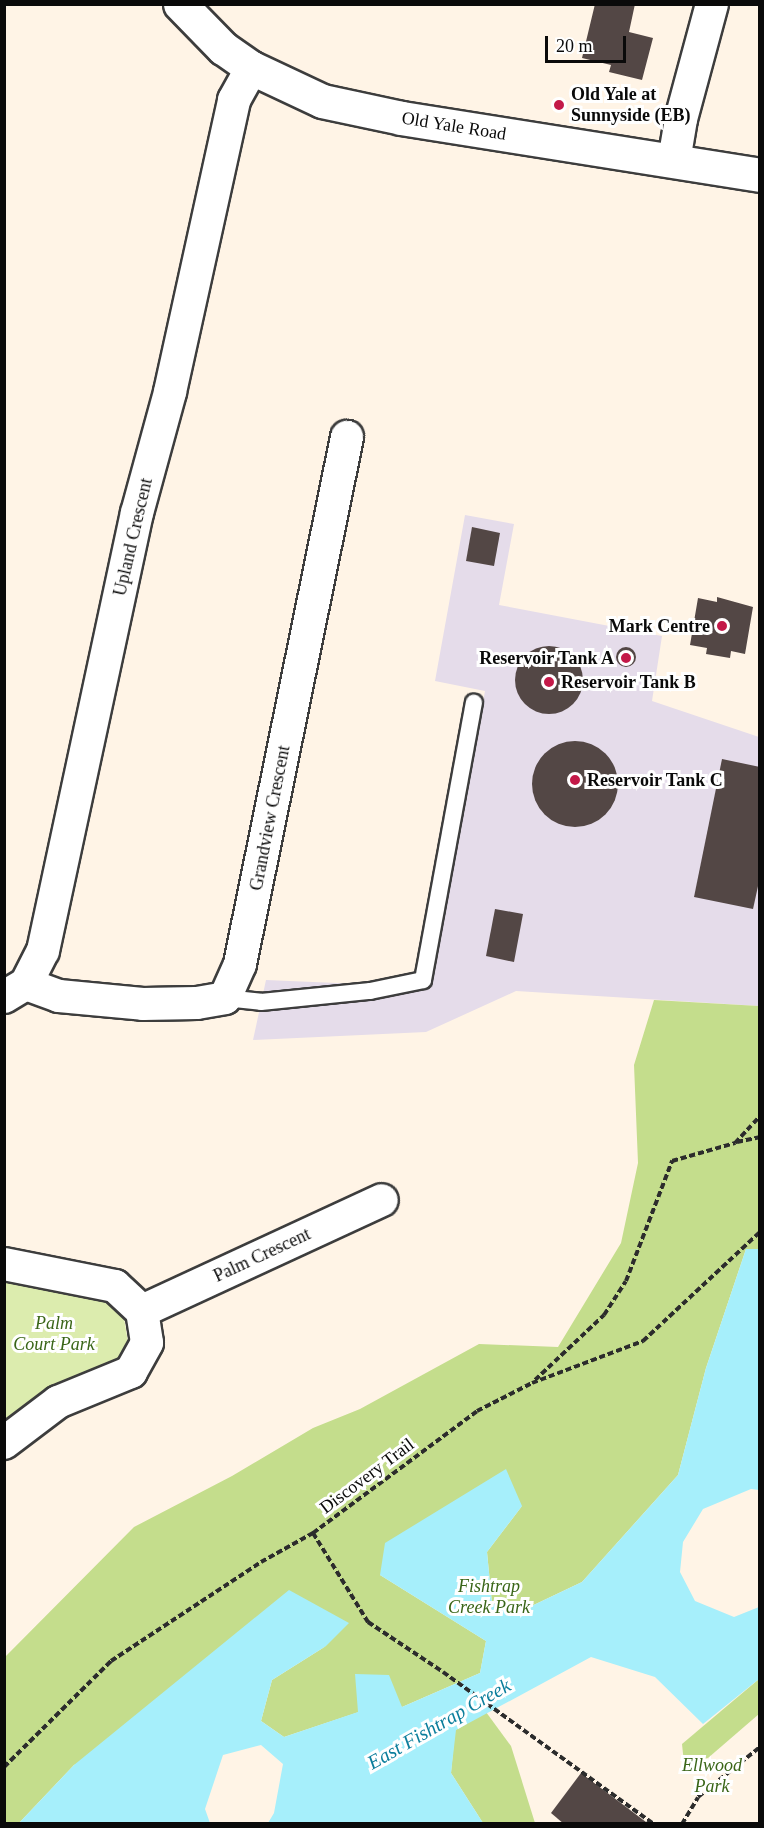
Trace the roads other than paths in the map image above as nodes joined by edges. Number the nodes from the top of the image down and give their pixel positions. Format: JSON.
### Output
{"nodes":[{"id":1,"x":180,"y":4,"type":"edge"},
{"id":2,"x":712,"y":4,"type":"edge"},
{"id":3,"x":252,"y":68,"type":"junction"},
{"id":4,"x":674,"y":161,"type":"junction"},
{"id":5,"x":759,"y":175,"type":"edge"},
{"id":6,"x":347,"y":437,"type":"dead end"},
{"id":7,"x":474,"y":703,"type":"dead end"},
{"id":8,"x":15,"y":990,"type":"edge"},
{"id":9,"x":225,"y":998,"type":"junction"},
{"id":10,"x":382,"y":1200,"type":"dead end"},
{"id":11,"x":4,"y":1264,"type":"edge"},
{"id":12,"x":142,"y":1311,"type":"junction"},
{"id":13,"x":4,"y":1443,"type":"edge"}],
"edges":[{"from":1,"to":3,"type":"street","name":"Old Yale Road"},
{"from":2,"to":4,"type":"street"},
{"from":3,"to":4,"type":"street","name":"Old Yale Road"},
{"from":3,"to":8,"type":"street","name":"Upland Crescent"},
{"from":4,"to":5,"type":"street","name":"Old Yale Road"},
{"from":6,"to":9,"type":"street","name":"Grandview Crescent"},
{"from":7,"to":9,"type":"lane"},
{"from":8,"to":9,"type":"street"},
{"from":10,"to":12,"type":"street","name":"Palm Crescent"},
{"from":11,"to":12,"type":"street"},
{"from":12,"to":13,"type":"street"}]}
